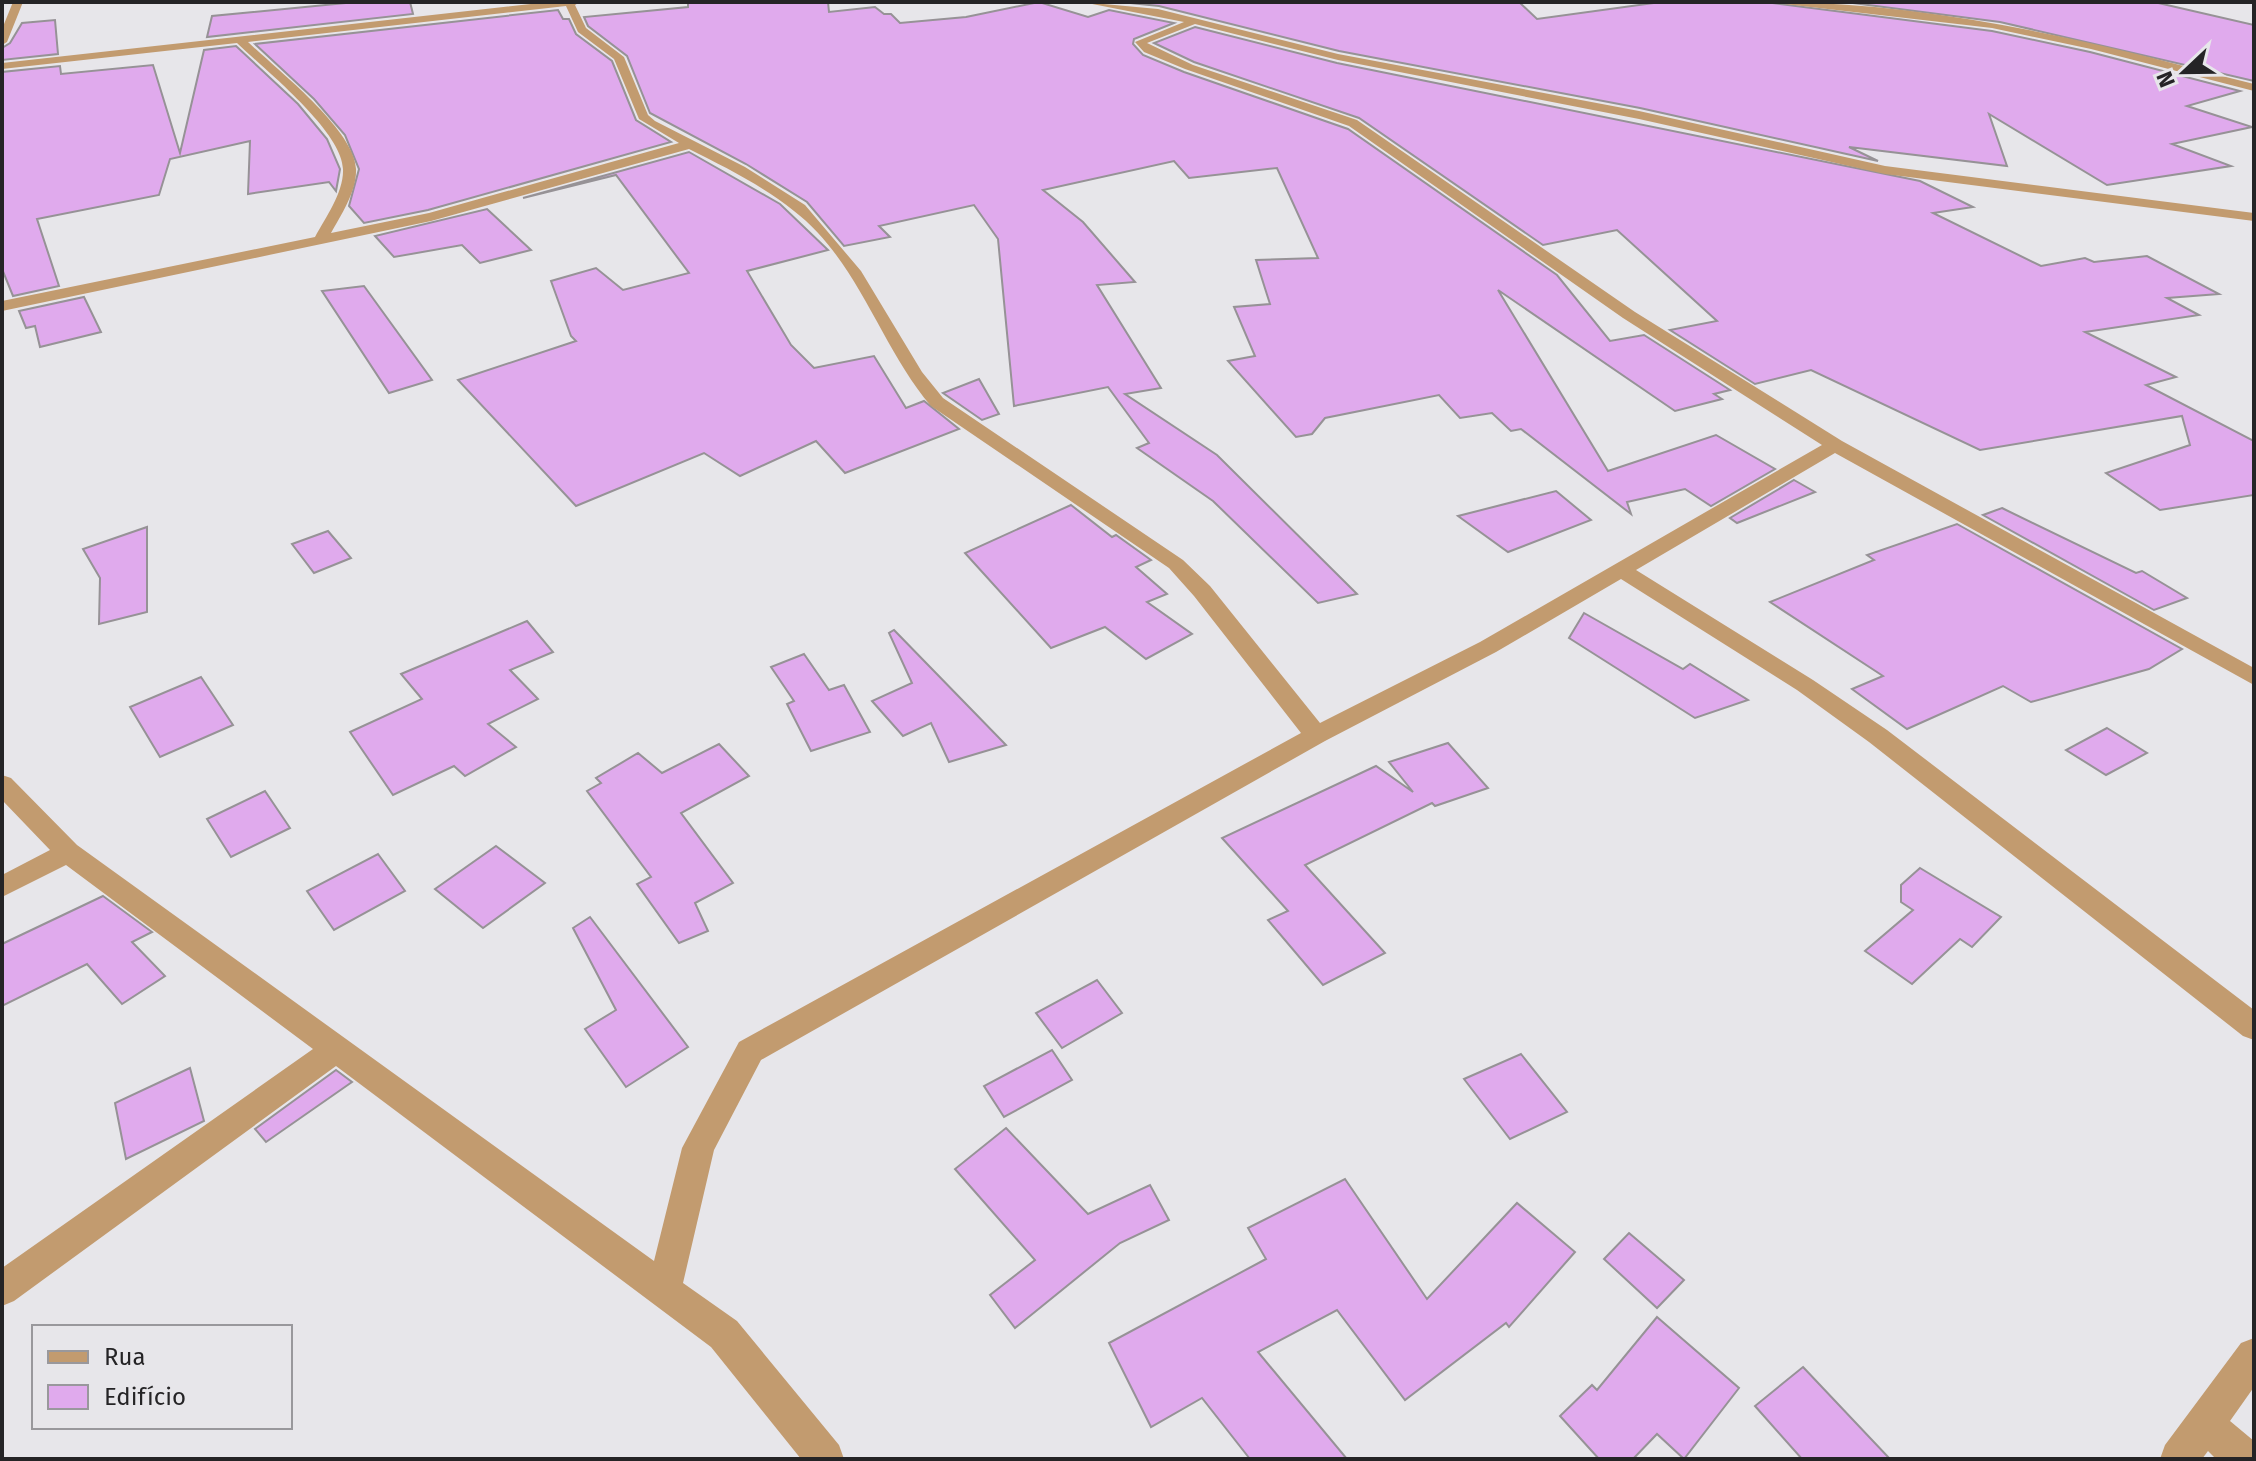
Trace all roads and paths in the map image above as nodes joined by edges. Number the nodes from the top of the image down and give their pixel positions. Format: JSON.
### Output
{"nodes":[{"id":1,"x":18,"y":2,"type":"edge"},
{"id":2,"x":452,"y":2,"type":"edge"},
{"id":3,"x":575,"y":2,"type":"edge"},
{"id":4,"x":1087,"y":2,"type":"edge"},
{"id":5,"x":1773,"y":2,"type":"edge"},
{"id":6,"x":569,"y":3,"type":"edge"},
{"id":7,"x":1956,"y":7,"type":"dead end"},
{"id":8,"x":456,"y":14,"type":"junction"},
{"id":9,"x":1937,"y":17,"type":"junction"},
{"id":10,"x":1192,"y":22,"type":"junction"},
{"id":11,"x":237,"y":37,"type":"junction"},
{"id":12,"x":2,"y":42,"type":"edge"},
{"id":13,"x":2,"y":66,"type":"edge"},
{"id":14,"x":2254,"y":88,"type":"edge"},
{"id":15,"x":691,"y":144,"type":"junction"},
{"id":16,"x":2254,"y":217,"type":"edge"},
{"id":17,"x":320,"y":242,"type":"junction"},
{"id":18,"x":2,"y":306,"type":"edge"},
{"id":19,"x":1835,"y":445,"type":"junction"},
{"id":20,"x":1621,"y":570,"type":"junction"},
{"id":21,"x":2254,"y":678,"type":"edge"},
{"id":22,"x":1316,"y":735,"type":"junction"},
{"id":23,"x":2,"y":784,"type":"edge"},
{"id":24,"x":68,"y":852,"type":"junction"},
{"id":25,"x":2,"y":887,"type":"edge"},
{"id":26,"x":2254,"y":1027,"type":"edge"},
{"id":27,"x":334,"y":1051,"type":"junction"},
{"id":28,"x":2,"y":1289,"type":"edge"},
{"id":29,"x":664,"y":1290,"type":"junction"},
{"id":30,"x":2254,"y":1356,"type":"edge"},
{"id":31,"x":2204,"y":1424,"type":"junction"},
{"id":32,"x":825,"y":1459,"type":"edge"},
{"id":33,"x":2179,"y":1459,"type":"edge"},
{"id":34,"x":2246,"y":1459,"type":"edge"}],
"edges":[{"from":1,"to":12,"type":"street"},
{"from":2,"to":8,"type":"street"},
{"from":3,"to":6,"type":"street"},
{"from":4,"to":10,"type":"street"},
{"from":5,"to":9,"type":"street"},
{"from":6,"to":8,"type":"street"},
{"from":6,"to":15,"type":"street"},
{"from":7,"to":9,"type":"street"},
{"from":8,"to":11,"type":"street"},
{"from":9,"to":14,"type":"street"},
{"from":10,"to":16,"type":"street"},
{"from":10,"to":19,"type":"street"},
{"from":11,"to":13,"type":"street"},
{"from":11,"to":17,"type":"street"},
{"from":15,"to":17,"type":"street"},
{"from":15,"to":22,"type":"street"},
{"from":17,"to":18,"type":"street"},
{"from":19,"to":20,"type":"street"},
{"from":19,"to":21,"type":"street"},
{"from":20,"to":22,"type":"street"},
{"from":20,"to":26,"type":"street"},
{"from":22,"to":29,"type":"street"},
{"from":23,"to":24,"type":"street"},
{"from":24,"to":25,"type":"street"},
{"from":24,"to":27,"type":"street"},
{"from":27,"to":28,"type":"street"},
{"from":27,"to":29,"type":"street"},
{"from":29,"to":32,"type":"street"},
{"from":30,"to":31,"type":"street"},
{"from":31,"to":33,"type":"street"},
{"from":31,"to":34,"type":"street"}]}
